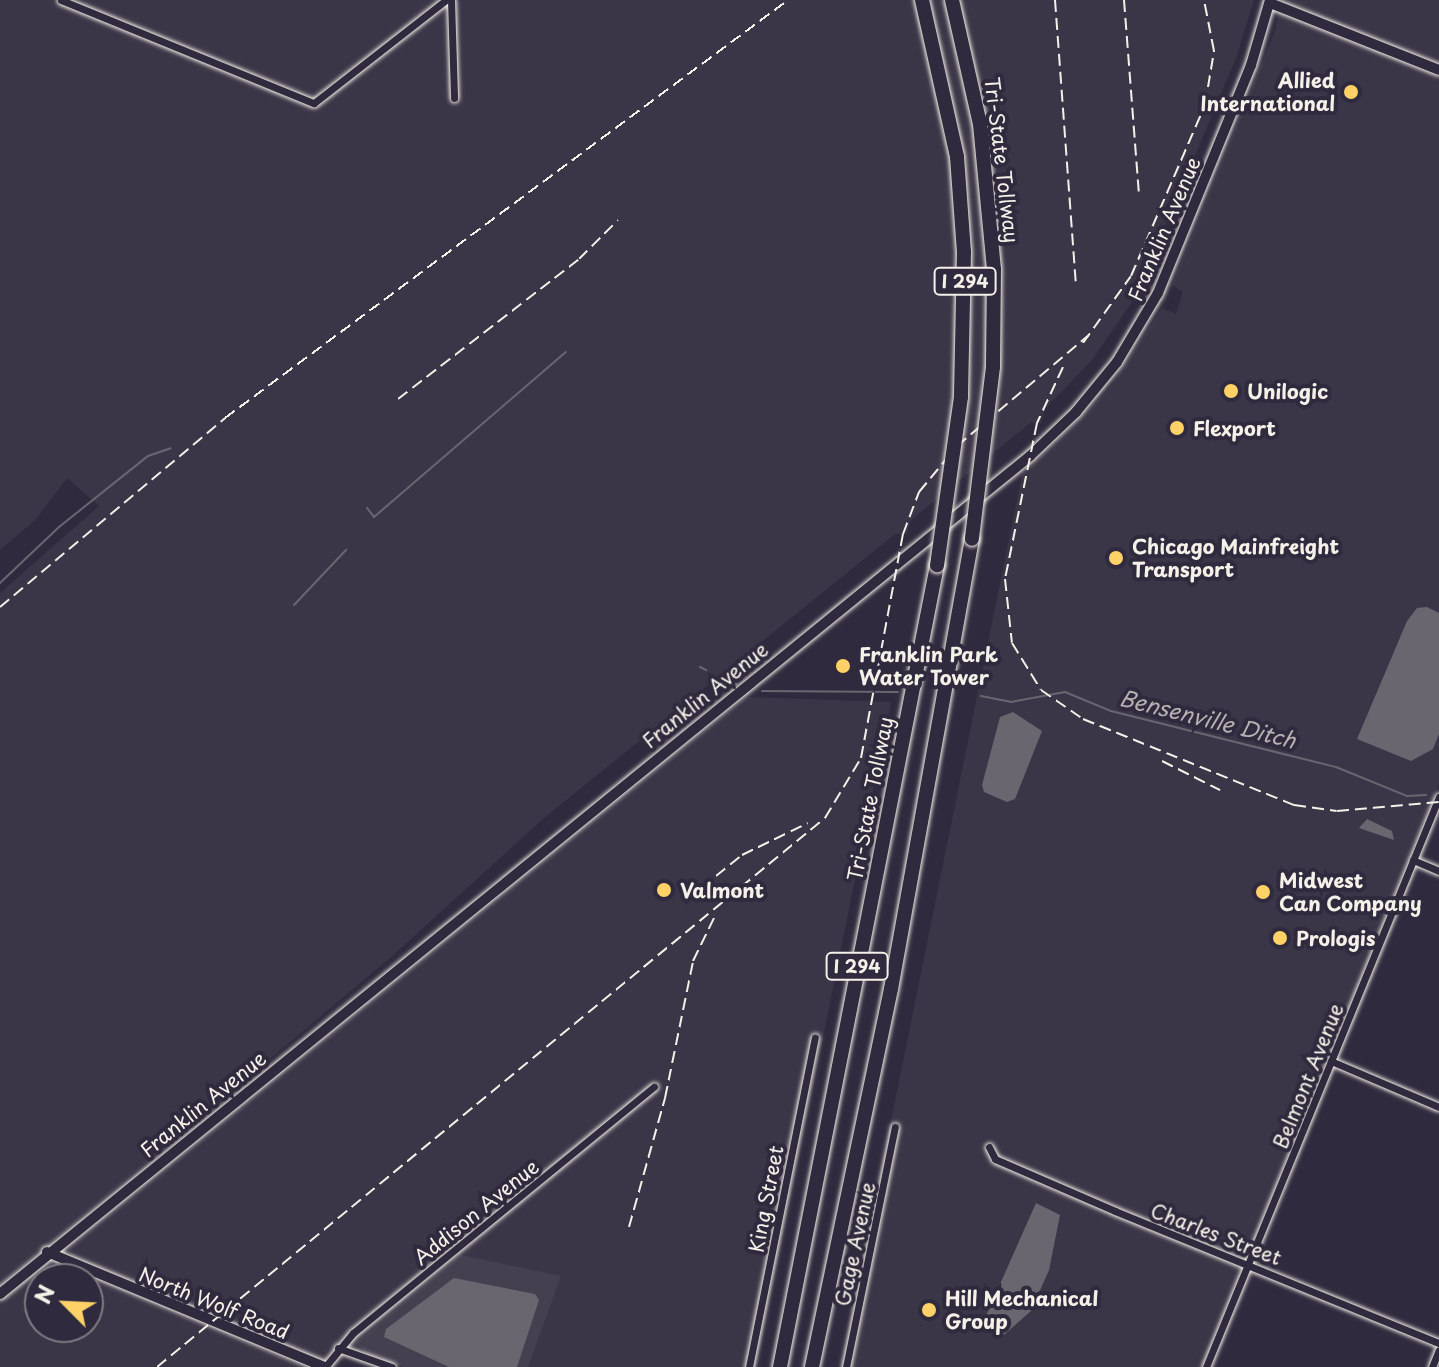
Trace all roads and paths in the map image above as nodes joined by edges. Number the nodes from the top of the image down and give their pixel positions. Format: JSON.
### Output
{"nodes":[{"id":1,"x":61,"y":0,"type":"edge"},
{"id":2,"x":448,"y":0,"type":"edge"},
{"id":3,"x":922,"y":0,"type":"edge"},
{"id":4,"x":952,"y":0,"type":"edge"},
{"id":5,"x":1270,"y":2,"type":"edge"},
{"id":6,"x":1439,"y":70,"type":"edge"},
{"id":7,"x":454,"y":98,"type":"dead end"},
{"id":8,"x":1439,"y":797,"type":"edge"},
{"id":9,"x":1413,"y":860,"type":"junction"},
{"id":10,"x":1439,"y":871,"type":"edge"},
{"id":11,"x":815,"y":1038,"type":"dead end"},
{"id":12,"x":1331,"y":1061,"type":"junction"},
{"id":13,"x":654,"y":1087,"type":"dead end"},
{"id":14,"x":1439,"y":1107,"type":"edge"},
{"id":15,"x":895,"y":1127,"type":"dead end"},
{"id":16,"x":989,"y":1147,"type":"dead end"},
{"id":17,"x":47,"y":1252,"type":"junction"},
{"id":18,"x":1249,"y":1262,"type":"junction"},
{"id":19,"x":0,"y":1294,"type":"edge"},
{"id":20,"x":1439,"y":1343,"type":"edge"},
{"id":21,"x":338,"y":1348,"type":"junction"},
{"id":22,"x":1439,"y":1350,"type":"edge"},
{"id":23,"x":324,"y":1367,"type":"edge"},
{"id":24,"x":392,"y":1367,"type":"edge"},
{"id":25,"x":749,"y":1367,"type":"edge"},
{"id":26,"x":780,"y":1367,"type":"edge"},
{"id":27,"x":812,"y":1367,"type":"edge"},
{"id":28,"x":846,"y":1367,"type":"edge"},
{"id":29,"x":1206,"y":1367,"type":"edge"},
{"id":30,"x":1432,"y":1367,"type":"edge"}],
"edges":[{"from":1,"to":2,"type":"street"},
{"from":2,"to":7,"type":"street"},
{"from":3,"to":26,"type":"highway","name":"Tri-State Tollway","number":"I 294","bridge":true},
{"from":4,"to":27,"type":"highway","name":"Tri-State Tollway","number":"I 294","bridge":true},
{"from":5,"to":6,"type":"main road"},
{"from":5,"to":17,"type":"main road","name":"Franklin Avenue"},
{"from":8,"to":9,"type":"street","name":"Belmont Avenue"},
{"from":9,"to":10,"type":"street"},
{"from":9,"to":12,"type":"street","name":"Belmont Avenue"},
{"from":11,"to":25,"type":"street","name":"King Street"},
{"from":12,"to":14,"type":"street"},
{"from":12,"to":18,"type":"street","name":"Belmont Avenue"},
{"from":13,"to":21,"type":"street","name":"Addison Avenue"},
{"from":15,"to":28,"type":"street","name":"Gage Avenue"},
{"from":16,"to":18,"type":"street","name":"Charles Street"},
{"from":17,"to":19,"type":"main road","name":"Franklin Avenue"},
{"from":17,"to":23,"type":"main road","name":"North Wolf Road"},
{"from":18,"to":20,"type":"street","name":"Charles Street"},
{"from":18,"to":29,"type":"street","name":"Belmont Avenue"},
{"from":21,"to":23,"type":"street","name":"Addison Avenue"},
{"from":21,"to":24,"type":"street"},
{"from":22,"to":30,"type":"street"}]}
